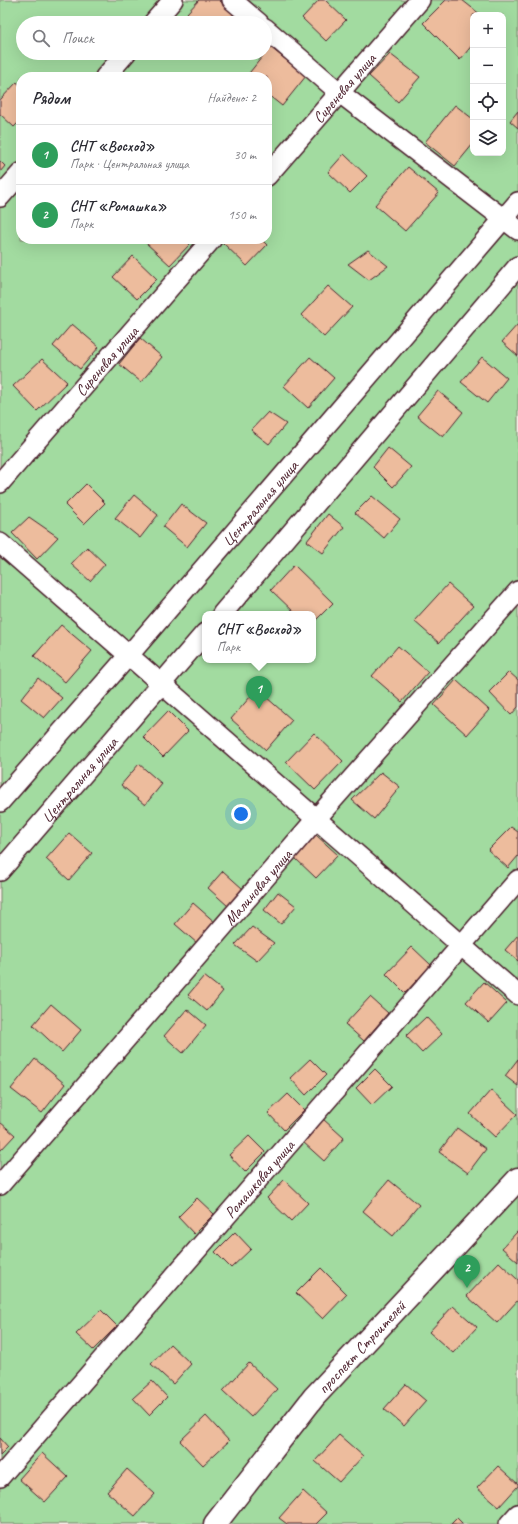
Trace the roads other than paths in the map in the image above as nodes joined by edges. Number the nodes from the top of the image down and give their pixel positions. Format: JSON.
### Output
{"nodes":[{"id":1,"x":173,"y":0,"type":"edge"},
{"id":2,"x":232,"y":0,"type":"edge"},
{"id":3,"x":420,"y":0,"type":"edge"},
{"id":4,"x":158,"y":16,"type":"edge"},
{"id":5,"x":251,"y":16,"type":"edge"},
{"id":6,"x":272,"y":34,"type":"edge"},
{"id":7,"x":120,"y":60,"type":"edge"},
{"id":8,"x":109,"y":72,"type":"edge"},
{"id":9,"x":340,"y":93,"type":"junction"},
{"id":10,"x":272,"y":170,"type":"edge"},
{"id":11,"x":16,"y":179,"type":"edge"},
{"id":12,"x":0,"y":197,"type":"edge"},
{"id":13,"x":518,"y":202,"type":"edge"},
{"id":14,"x":504,"y":219,"type":"junction"},
{"id":15,"x":518,"y":230,"type":"edge"},
{"id":16,"x":208,"y":244,"type":"edge"},
{"id":17,"x":518,"y":266,"type":"edge"},
{"id":18,"x":0,"y":483,"type":"edge"},
{"id":19,"x":0,"y":543,"type":"edge"},
{"id":20,"x":518,"y":591,"type":"edge"},
{"id":21,"x":225,"y":611,"type":"edge"},
{"id":22,"x":202,"y":637,"type":"edge"},
{"id":23,"x":129,"y":655,"type":"junction"},
{"id":24,"x":162,"y":684,"type":"junction"},
{"id":25,"x":0,"y":802,"type":"edge"},
{"id":26,"x":316,"y":819,"type":"junction"},
{"id":27,"x":0,"y":871,"type":"edge"},
{"id":28,"x":518,"y":880,"type":"edge"},
{"id":29,"x":461,"y":945,"type":"junction"},
{"id":30,"x":518,"y":995,"type":"edge"},
{"id":31,"x":518,"y":1179,"type":"edge"},
{"id":32,"x":0,"y":1185,"type":"edge"},
{"id":33,"x":0,"y":1477,"type":"edge"},
{"id":34,"x":518,"y":1514,"type":"edge"},
{"id":35,"x":215,"y":1524,"type":"edge"},
{"id":36,"x":509,"y":1524,"type":"edge"}],
"edges":[{"from":1,"to":4,"type":"street"},
{"from":2,"to":5,"type":"street"},
{"from":3,"to":9,"type":"street","name":"Сиреневая улица"},
{"from":6,"to":9,"type":"street"},
{"from":7,"to":8,"type":"street"},
{"from":9,"to":10,"type":"street","name":"Сиреневая улица"},
{"from":9,"to":14,"type":"street"},
{"from":11,"to":12,"type":"street"},
{"from":13,"to":14,"type":"street","name":"Центральная улица"},
{"from":14,"to":15,"type":"street"},
{"from":14,"to":23,"type":"street","name":"Центральная улица"},
{"from":16,"to":18,"type":"street","name":"Сиреневая улица"},
{"from":17,"to":21,"type":"street"},
{"from":19,"to":23,"type":"street"},
{"from":20,"to":26,"type":"street","name":"Малиновая улица"},
{"from":22,"to":24,"type":"street","name":"Центральная улица"},
{"from":23,"to":24,"type":"street"},
{"from":23,"to":25,"type":"street","name":"Центральная улица"},
{"from":24,"to":26,"type":"street"},
{"from":24,"to":27,"type":"street","name":"Центральная улица"},
{"from":26,"to":29,"type":"street"},
{"from":26,"to":32,"type":"street","name":"Малиновая улица"},
{"from":28,"to":29,"type":"street","name":"Ромашковая улица"},
{"from":29,"to":30,"type":"street"},
{"from":29,"to":33,"type":"street","name":"Ромашковая улица"},
{"from":31,"to":35,"type":"street","name":"проспект Строителей"},
{"from":34,"to":36,"type":"street"}]}
